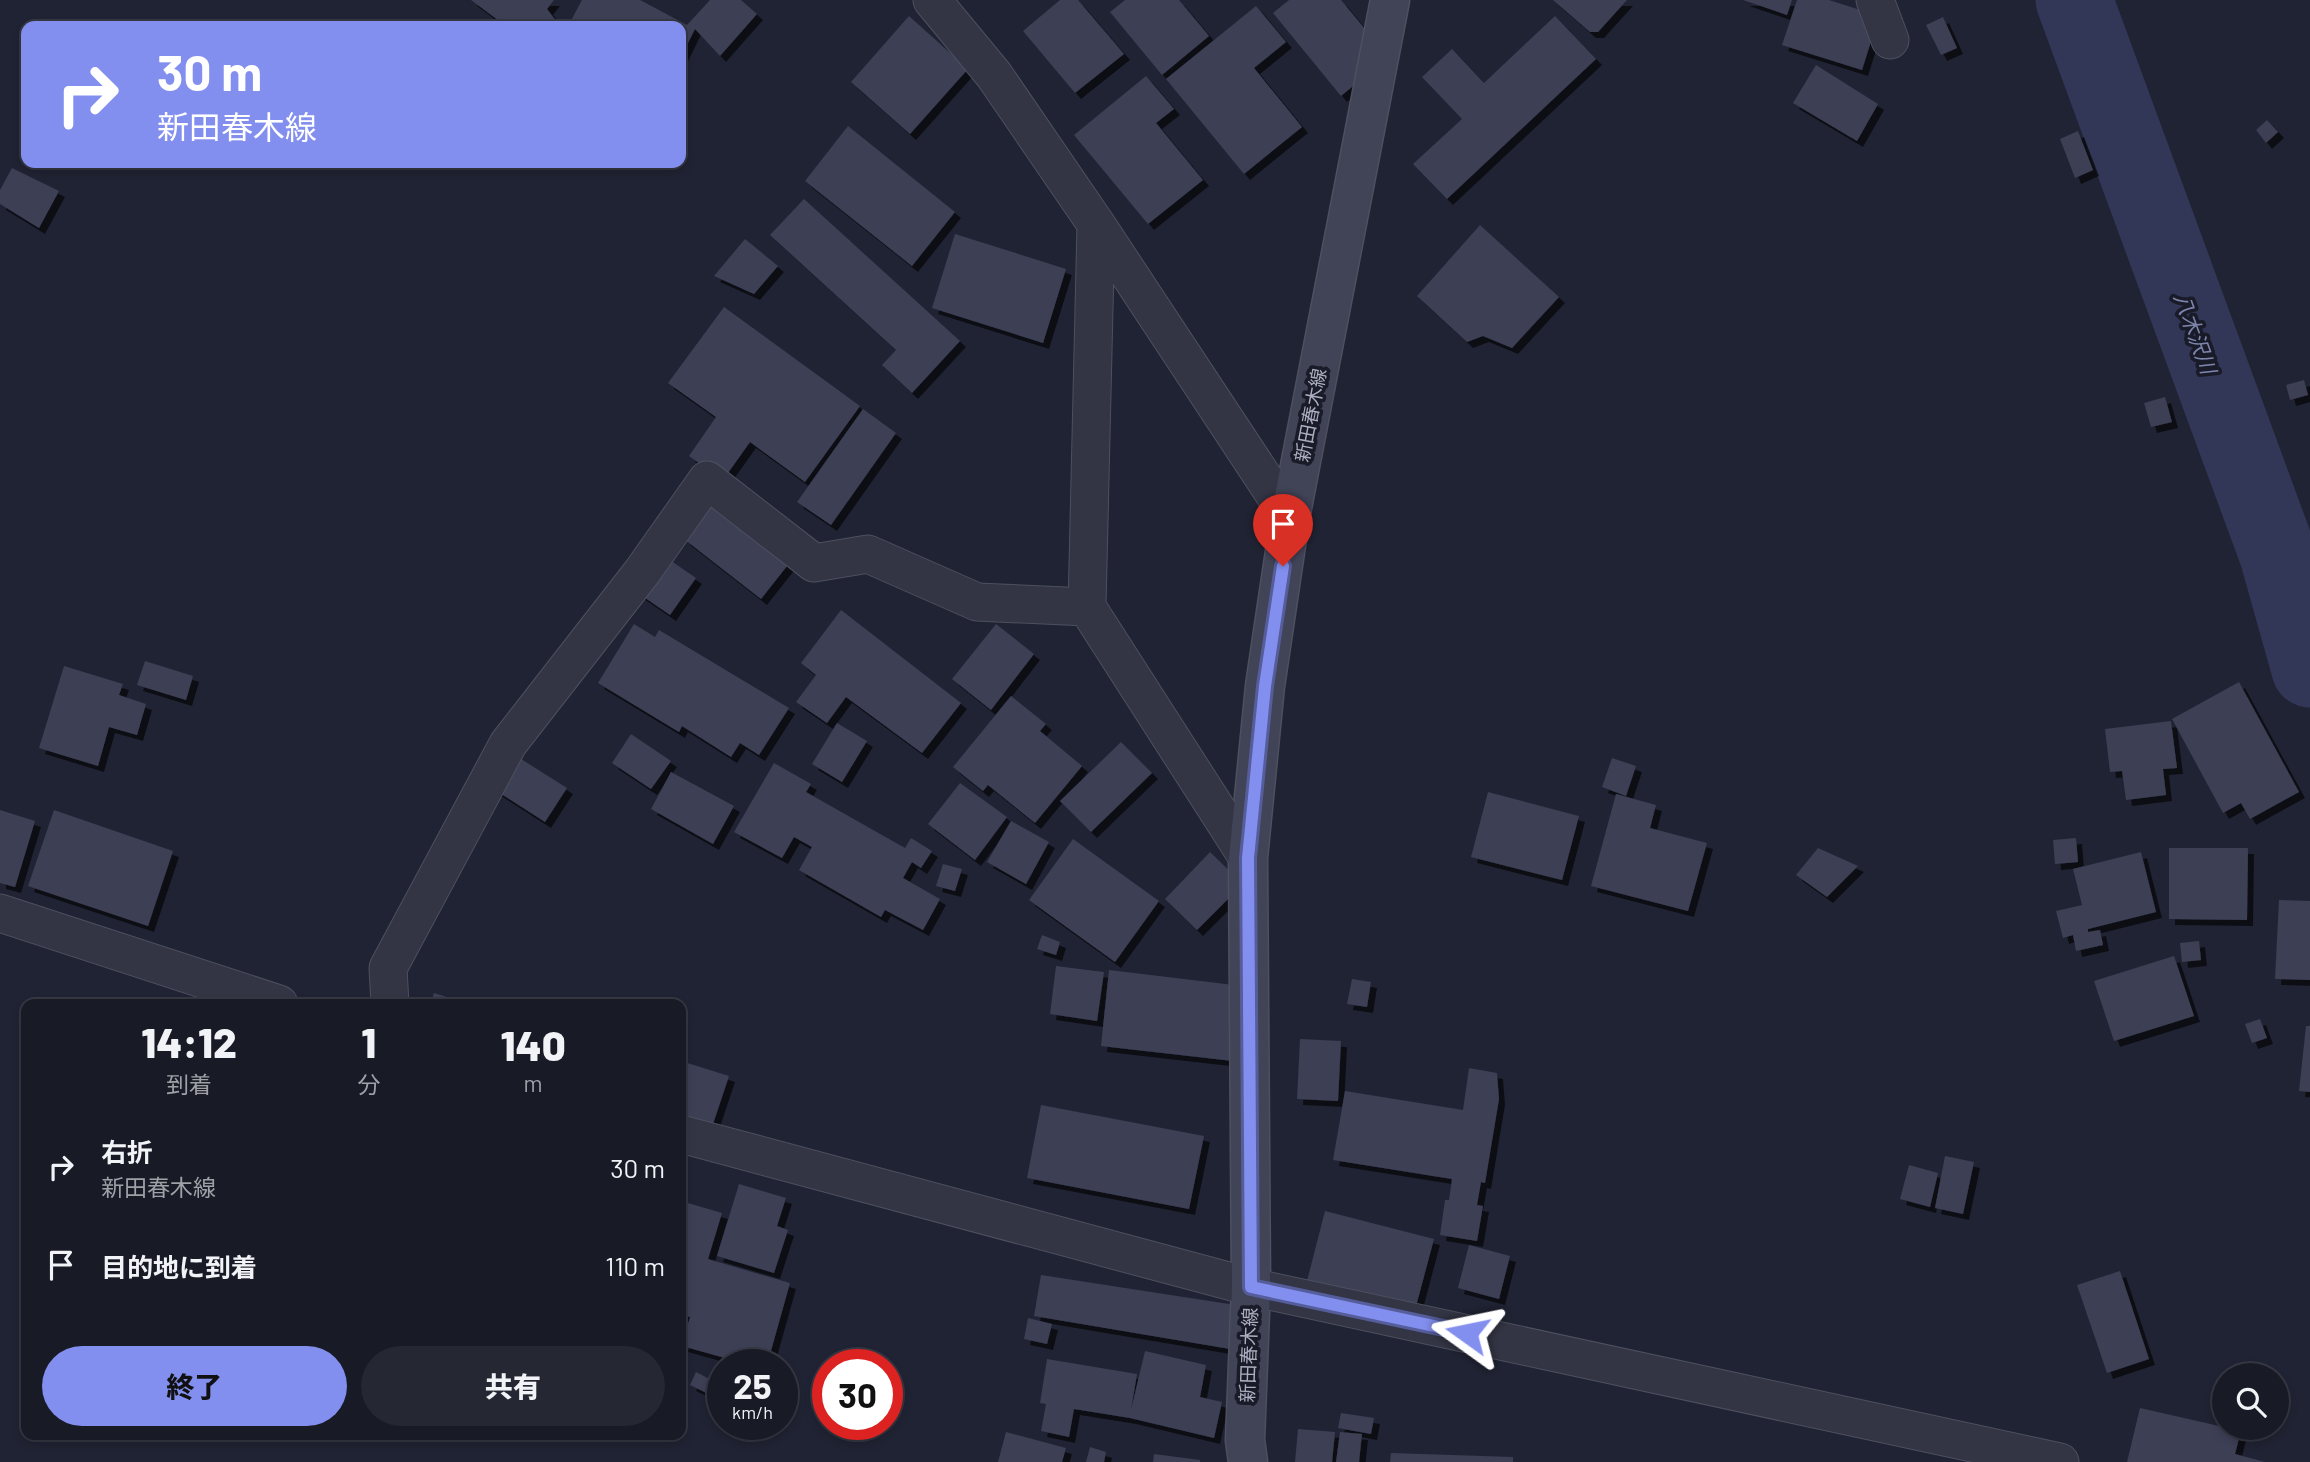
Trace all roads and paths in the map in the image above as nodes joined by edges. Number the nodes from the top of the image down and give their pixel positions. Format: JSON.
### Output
{"nodes":[{"id":1,"x":1391,"y":0,"type":"edge"},
{"id":2,"x":1875,"y":0,"type":"edge"},
{"id":3,"x":935,"y":1,"type":"edge"},
{"id":4,"x":1890,"y":40,"type":"dead end"},
{"id":5,"x":1096,"y":224,"type":"junction"},
{"id":6,"x":1290,"y":518,"type":"junction"},
{"id":7,"x":1087,"y":607,"type":"junction"},
{"id":8,"x":1248,"y":858,"type":"junction"},
{"id":9,"x":0,"y":914,"type":"edge"},
{"id":10,"x":264,"y":999,"type":"edge"},
{"id":11,"x":390,"y":999,"type":"edge"},
{"id":12,"x":686,"y":1135,"type":"edge"},
{"id":13,"x":1251,"y":1287,"type":"junction"},
{"id":14,"x":1248,"y":1462,"type":"edge"},
{"id":15,"x":2060,"y":1462,"type":"edge"}],
"edges":[{"from":1,"to":6,"type":"main road","name":"新田春木線"},
{"from":2,"to":4,"type":"street"},
{"from":3,"to":5,"type":"street"},
{"from":5,"to":6,"type":"street"},
{"from":5,"to":7,"type":"street"},
{"from":6,"to":8,"type":"main road","name":"新田春木線"},
{"from":7,"to":8,"type":"street"},
{"from":7,"to":11,"type":"street"},
{"from":8,"to":13,"type":"main road","name":"新田春木線"},
{"from":9,"to":10,"type":"street"},
{"from":12,"to":13,"type":"street"},
{"from":13,"to":14,"type":"main road","name":"新田春木線"},
{"from":13,"to":15,"type":"street"}]}
